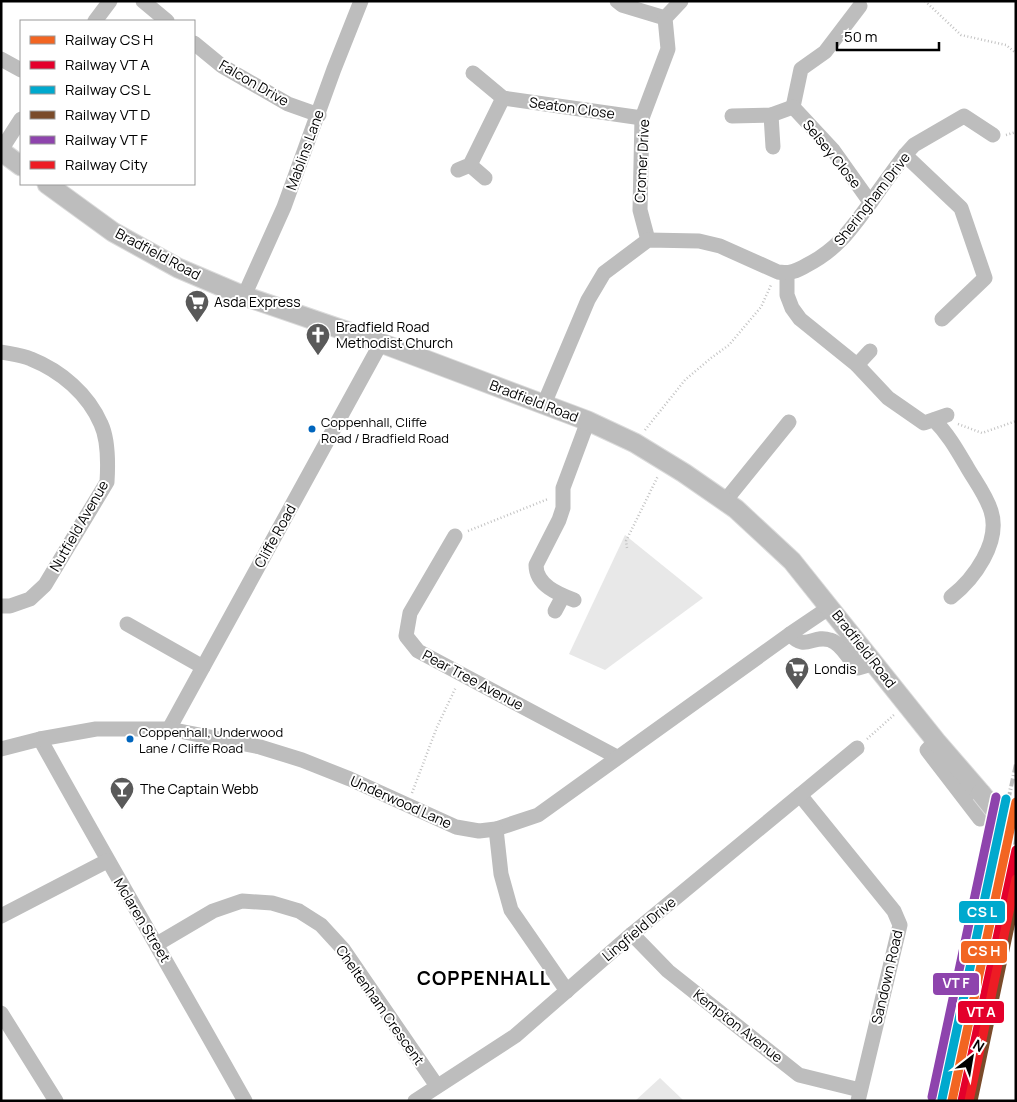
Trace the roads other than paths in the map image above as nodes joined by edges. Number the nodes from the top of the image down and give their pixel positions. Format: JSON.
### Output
{"nodes":[{"id":1,"x":110,"y":1,"type":"edge"},
{"id":2,"x":143,"y":1,"type":"edge"},
{"id":3,"x":361,"y":1,"type":"edge"},
{"id":4,"x":617,"y":1,"type":"edge"},
{"id":5,"x":681,"y":1,"type":"edge"},
{"id":6,"x":860,"y":6,"type":"dead end"},
{"id":7,"x":665,"y":18,"type":"junction"},
{"id":8,"x":96,"y":20,"type":"edge"},
{"id":9,"x":166,"y":20,"type":"edge"},
{"id":10,"x":195,"y":44,"type":"edge"},
{"id":11,"x":1,"y":58,"type":"edge"},
{"id":12,"x":20,"y":69,"type":"edge"},
{"id":13,"x":473,"y":73,"type":"dead end"},
{"id":14,"x":502,"y":98,"type":"junction"},
{"id":15,"x":793,"y":107,"type":"junction"},
{"id":16,"x":319,"y":114,"type":"junction"},
{"id":17,"x":771,"y":115,"type":"junction"},
{"id":18,"x":732,"y":116,"type":"dead end"},
{"id":19,"x":642,"y":118,"type":"junction"},
{"id":20,"x":20,"y":121,"type":"edge"},
{"id":21,"x":993,"y":136,"type":"dead end"},
{"id":22,"x":773,"y":147,"type":"dead end"},
{"id":23,"x":1,"y":151,"type":"edge"},
{"id":24,"x":905,"y":155,"type":"junction"},
{"id":25,"x":20,"y":165,"type":"edge"},
{"id":26,"x":485,"y":178,"type":"dead end"},
{"id":27,"x":47,"y":185,"type":"edge"},
{"id":28,"x":870,"y":202,"type":"junction"},
{"id":29,"x":648,"y":240,"type":"junction"},
{"id":30,"x":782,"y":272,"type":"junction"},
{"id":31,"x":244,"y":296,"type":"junction"},
{"id":32,"x":942,"y":319,"type":"dead end"},
{"id":33,"x":381,"y":343,"type":"junction"},
{"id":34,"x":870,"y":351,"type":"dead end"},
{"id":35,"x":1,"y":352,"type":"edge"},
{"id":36,"x":857,"y":366,"type":"junction"},
{"id":37,"x":544,"y":404,"type":"junction"},
{"id":38,"x":588,"y":421,"type":"junction"},
{"id":39,"x":789,"y":422,"type":"dead end"},
{"id":40,"x":725,"y":501,"type":"junction"},
{"id":41,"x":454,"y":536,"type":"road end"},
{"id":42,"x":951,"y":597,"type":"dead end"},
{"id":43,"x":1,"y":606,"type":"edge"},
{"id":44,"x":830,"y":607,"type":"junction"},
{"id":45,"x":555,"y":611,"type":"dead end"},
{"id":46,"x":127,"y":624,"type":"dead end"},
{"id":47,"x":790,"y":634,"type":"junction"},
{"id":48,"x":872,"y":660,"type":"junction"},
{"id":49,"x":203,"y":667,"type":"junction"},
{"id":50,"x":169,"y":729,"type":"junction"},
{"id":51,"x":40,"y":739,"type":"junction"},
{"id":52,"x":936,"y":741,"type":"junction"},
{"id":53,"x":857,"y":748,"type":"road end"},
{"id":54,"x":1,"y":749,"type":"edge"},
{"id":55,"x":617,"y":757,"type":"junction"},
{"id":56,"x":800,"y":795,"type":"junction"},
{"id":57,"x":980,"y":819,"type":"dead end"},
{"id":58,"x":496,"y":829,"type":"junction"},
{"id":59,"x":1016,"y":838,"type":"edge"},
{"id":60,"x":107,"y":861,"type":"junction"},
{"id":61,"x":1,"y":916,"type":"edge"},
{"id":62,"x":632,"y":934,"type":"junction"},
{"id":63,"x":157,"y":944,"type":"junction"},
{"id":64,"x":567,"y":991,"type":"junction"},
{"id":65,"x":1,"y":1013,"type":"edge"},
{"id":66,"x":437,"y":1086,"type":"junction"},
{"id":67,"x":859,"y":1095,"type":"edge"},
{"id":68,"x":56,"y":1101,"type":"edge"},
{"id":69,"x":246,"y":1101,"type":"edge"},
{"id":70,"x":415,"y":1101,"type":"edge"}],
"edges":[{"from":1,"to":8,"type":"street"},
{"from":2,"to":9,"type":"street"},
{"from":3,"to":16,"type":"street","name":"Mablins Lane"},
{"from":4,"to":7,"type":"street"},
{"from":5,"to":7,"type":"street"},
{"from":6,"to":15,"type":"street","name":"Selsey Close"},
{"from":7,"to":19,"type":"street","name":"Cromer Drive"},
{"from":10,"to":16,"type":"street","name":"Falcon Drive"},
{"from":11,"to":12,"type":"street"},
{"from":13,"to":14,"type":"street"},
{"from":14,"to":19,"type":"street","name":"Seaton Close"},
{"from":14,"to":26,"type":"street"},
{"from":15,"to":17,"type":"street","name":"Selsey Close"},
{"from":15,"to":28,"type":"street","name":"Selsey Close"},
{"from":16,"to":31,"type":"street","name":"Mablins Lane"},
{"from":17,"to":18,"type":"street","name":"Selsey Close"},
{"from":17,"to":22,"type":"street"},
{"from":19,"to":29,"type":"street","name":"Cromer Drive"},
{"from":20,"to":23,"type":"street"},
{"from":21,"to":24,"type":"street","name":"Sheringham Drive"},
{"from":23,"to":25,"type":"main road"},
{"from":24,"to":28,"type":"street","name":"Sheringham Drive"},
{"from":24,"to":32,"type":"street"},
{"from":27,"to":31,"type":"main road","name":"Bradfield Road"},
{"from":28,"to":30,"type":"street","name":"Sheringham Drive"},
{"from":29,"to":30,"type":"street"},
{"from":29,"to":37,"type":"street"},
{"from":30,"to":36,"type":"street"},
{"from":31,"to":33,"type":"main road","name":"Bradfield Road"},
{"from":33,"to":37,"type":"main road","name":"Bradfield Road"},
{"from":33,"to":49,"type":"street","name":"Cliffe Road"},
{"from":34,"to":36,"type":"street"},
{"from":35,"to":43,"type":"street","name":"Nutfield Avenue"},
{"from":36,"to":42,"type":"street"},
{"from":37,"to":38,"type":"main road","name":"Bradfield Road"},
{"from":38,"to":40,"type":"main road","name":"Bradfield Road"},
{"from":38,"to":45,"type":"street"},
{"from":39,"to":40,"type":"street"},
{"from":40,"to":44,"type":"main road","name":"Bradfield Road"},
{"from":41,"to":55,"type":"street","name":"Pear Tree Avenue"},
{"from":44,"to":47,"type":"street","name":"Underwood Lane"},
{"from":44,"to":48,"type":"main road","name":"Bradfield Road"},
{"from":46,"to":49,"type":"street"},
{"from":47,"to":48,"type":"street"},
{"from":47,"to":55,"type":"street","name":"Underwood Lane"},
{"from":48,"to":52,"type":"main road","name":"Bradfield Road"},
{"from":49,"to":50,"type":"street","name":"Cliffe Road"},
{"from":50,"to":51,"type":"street","name":"Underwood Lane"},
{"from":50,"to":58,"type":"street","name":"Underwood Lane"},
{"from":51,"to":54,"type":"street","name":"Underwood Lane"},
{"from":51,"to":60,"type":"street","name":"Mclaren Street"},
{"from":52,"to":57,"type":"street"},
{"from":52,"to":59,"type":"main road","name":"Bradfield Road","bridge":true},
{"from":53,"to":56,"type":"street","name":"Lingfield Drive"},
{"from":55,"to":58,"type":"street","name":"Underwood Lane"},
{"from":56,"to":62,"type":"street","name":"Lingfield Drive"},
{"from":56,"to":67,"type":"street","name":"Sandown Road"},
{"from":58,"to":64,"type":"street"},
{"from":60,"to":61,"type":"street"},
{"from":60,"to":63,"type":"street","name":"Mclaren Street"},
{"from":62,"to":64,"type":"street","name":"Lingfield Drive"},
{"from":62,"to":67,"type":"street","name":"Kempton Avenue"},
{"from":63,"to":66,"type":"street","name":"Cheltenham Crescent"},
{"from":63,"to":69,"type":"street","name":"Mclaren Street"},
{"from":64,"to":66,"type":"street","name":"Lingfield Drive"},
{"from":65,"to":68,"type":"street"},
{"from":66,"to":70,"type":"street","name":"Lingfield Drive"}]}
